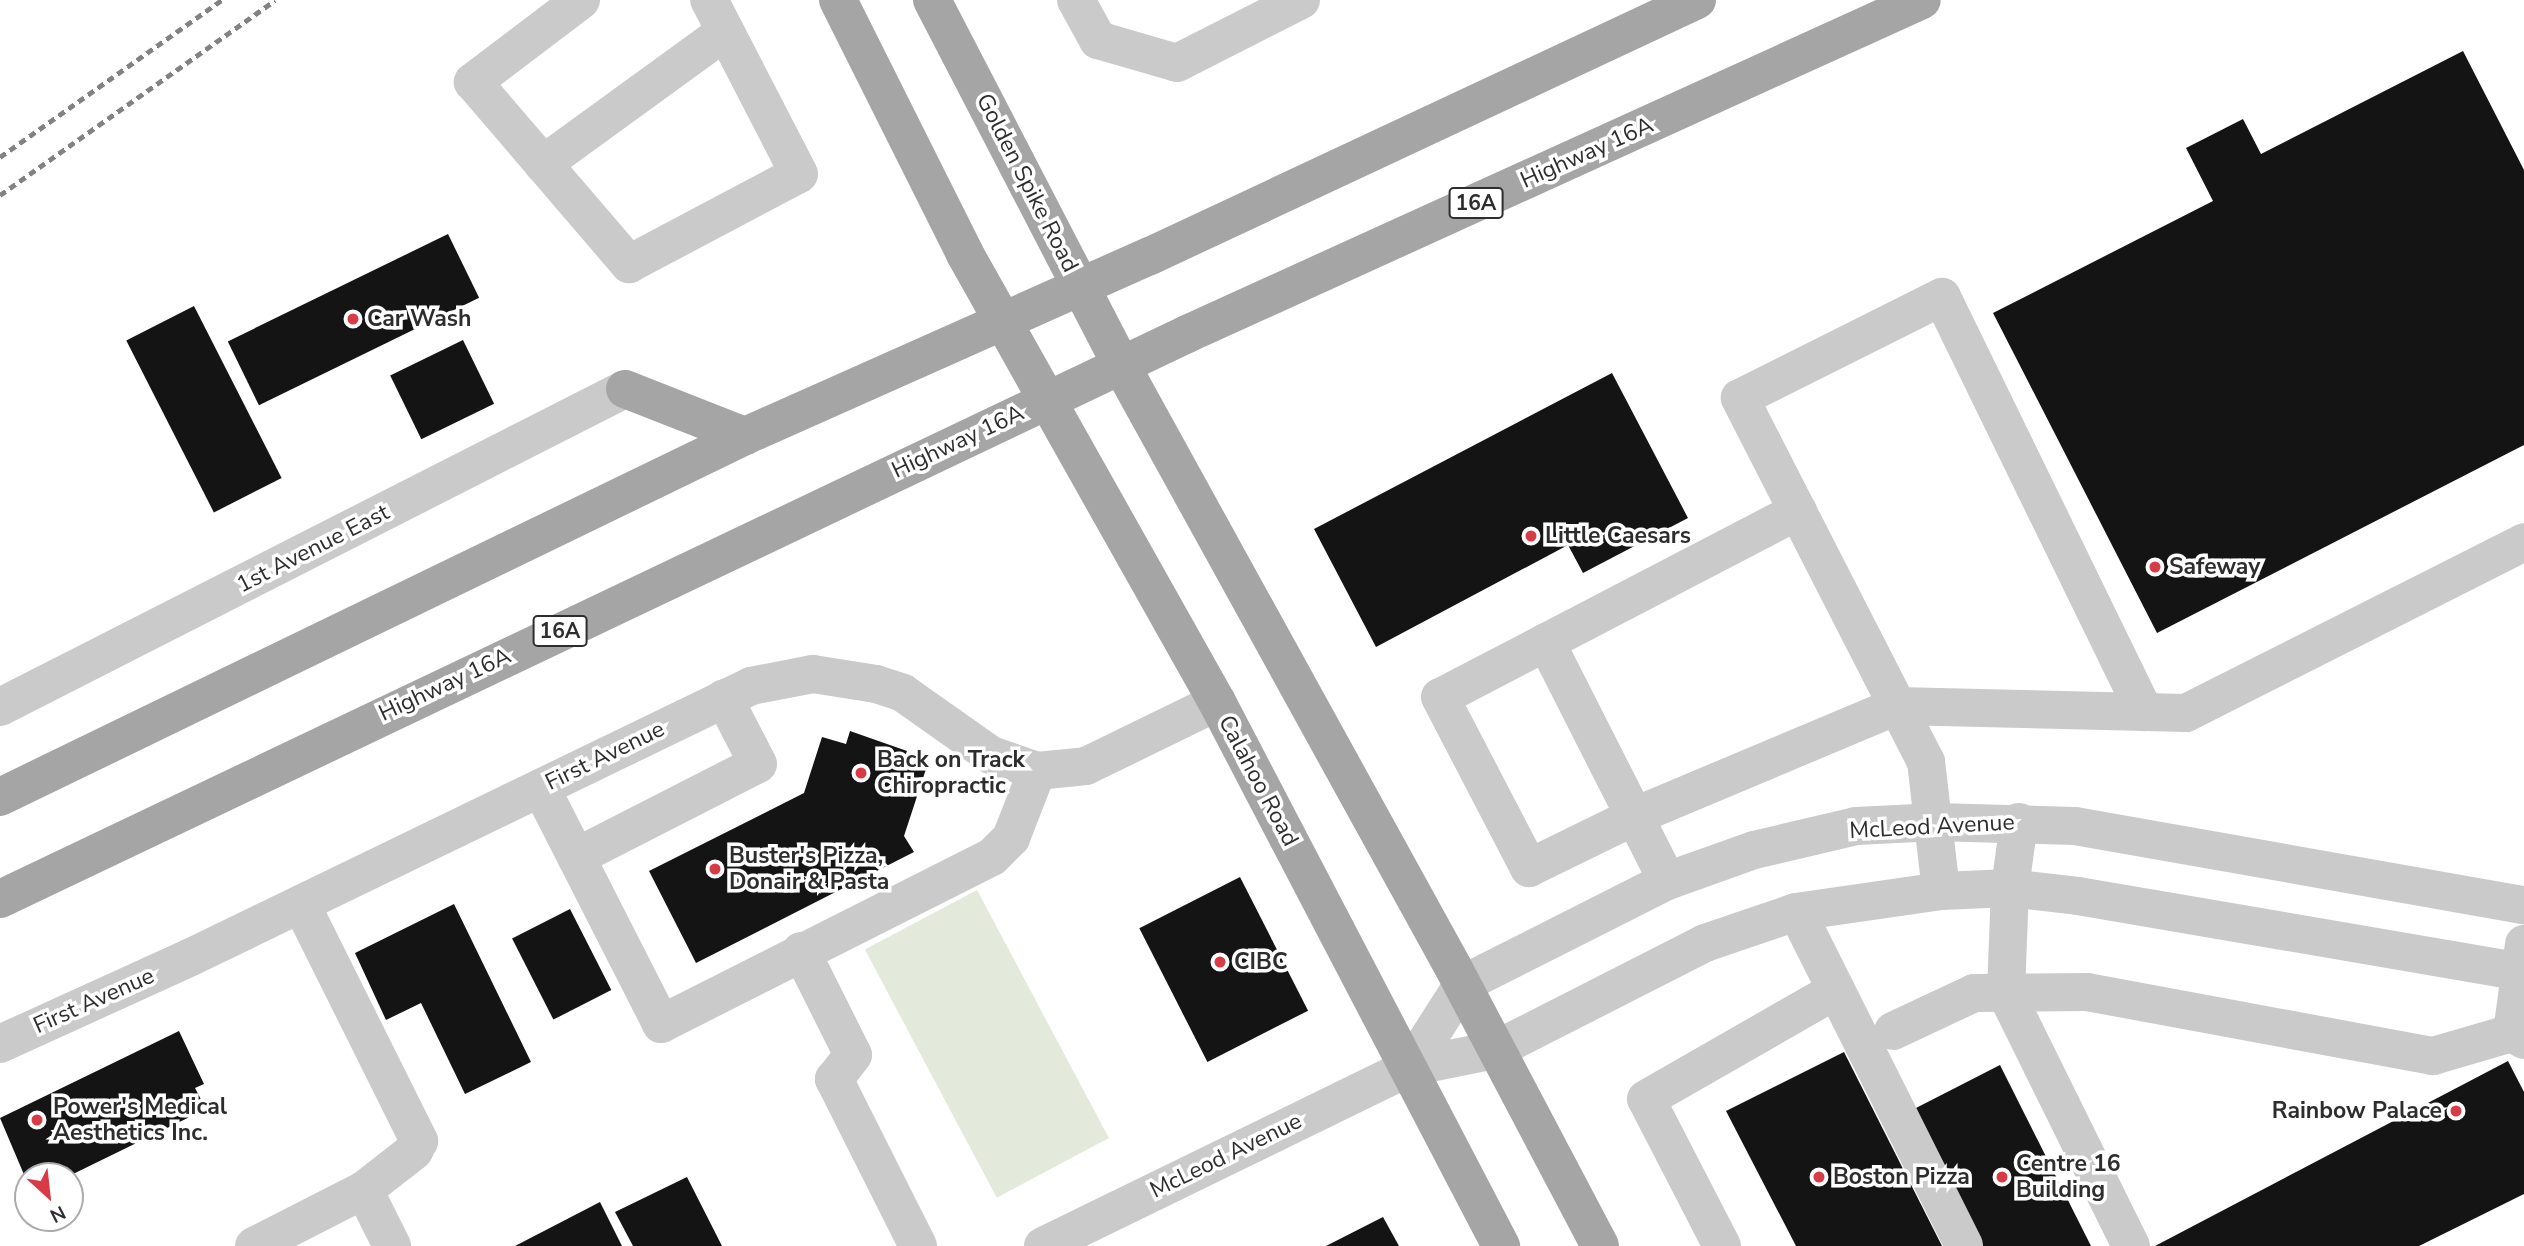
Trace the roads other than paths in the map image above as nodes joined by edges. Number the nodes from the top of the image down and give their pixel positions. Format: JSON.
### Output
{"nodes":[{"id":1,"x":581,"y":0,"type":"edge"},
{"id":2,"x":838,"y":0,"type":"edge"},
{"id":3,"x":932,"y":0,"type":"edge"},
{"id":4,"x":1076,"y":0,"type":"edge"},
{"id":5,"x":1301,"y":0,"type":"edge"},
{"id":6,"x":1697,"y":0,"type":"edge"},
{"id":7,"x":1922,"y":0,"type":"edge"},
{"id":8,"x":1250,"y":11,"type":"edge"},
{"id":9,"x":717,"y":16,"type":"edge"},
{"id":10,"x":543,"y":164,"type":"junction"},
{"id":11,"x":1081,"y":287,"type":"junction"},
{"id":12,"x":1004,"y":321,"type":"junction"},
{"id":13,"x":1121,"y":365,"type":"junction"},
{"id":14,"x":625,"y":389,"type":"joint"},
{"id":15,"x":1048,"y":399,"type":"junction"},
{"id":16,"x":745,"y":436,"type":"junction"},
{"id":17,"x":1798,"y":511,"type":"junction"},
{"id":18,"x":2524,"y":542,"type":"edge"},
{"id":19,"x":1546,"y":642,"type":"junction"},
{"id":20,"x":724,"y":698,"type":"junction"},
{"id":21,"x":1217,"y":702,"type":"junction"},
{"id":22,"x":1897,"y":706,"type":"junction"},
{"id":23,"x":0,"y":707,"type":"edge"},
{"id":24,"x":2144,"y":712,"type":"junction"},
{"id":25,"x":1037,"y":771,"type":"junction"},
{"id":26,"x":541,"y":788,"type":"junction"},
{"id":27,"x":0,"y":797,"type":"edge"},
{"id":28,"x":1635,"y":816,"type":"junction"},
{"id":29,"x":1937,"y":821,"type":"junction"},
{"id":30,"x":2019,"y":822,"type":"junction"},
{"id":31,"x":576,"y":857,"type":"junction"},
{"id":32,"x":1667,"y":881,"type":"junction"},
{"id":33,"x":2010,"y":888,"type":"junction"},
{"id":34,"x":1941,"y":891,"type":"junction"},
{"id":35,"x":0,"y":899,"type":"edge"},
{"id":36,"x":301,"y":904,"type":"junction"},
{"id":37,"x":2524,"y":905,"type":"edge"},
{"id":38,"x":1797,"y":912,"type":"junction"},
{"id":39,"x":801,"y":951,"type":"junction"},
{"id":40,"x":2523,"y":963,"type":"edge"},
{"id":41,"x":1463,"y":984,"type":"junction"},
{"id":42,"x":1836,"y":990,"type":"junction"},
{"id":43,"x":2006,"y":993,"type":"junction"},
{"id":44,"x":1893,"y":1031,"type":"dead end"},
{"id":45,"x":2518,"y":1037,"type":"edge"},
{"id":46,"x":0,"y":1044,"type":"edge"},
{"id":47,"x":1495,"y":1050,"type":"junction"},
{"id":48,"x":1409,"y":1067,"type":"junction"},
{"id":49,"x":364,"y":1190,"type":"junction"},
{"id":50,"x":254,"y":1246,"type":"edge"},
{"id":51,"x":392,"y":1246,"type":"edge"},
{"id":52,"x":918,"y":1246,"type":"edge"},
{"id":53,"x":1042,"y":1246,"type":"edge"},
{"id":54,"x":1501,"y":1246,"type":"edge"},
{"id":55,"x":1600,"y":1246,"type":"edge"},
{"id":56,"x":1722,"y":1246,"type":"edge"},
{"id":57,"x":1964,"y":1246,"type":"edge"},
{"id":58,"x":2131,"y":1246,"type":"edge"}],
"edges":[{"from":1,"to":10,"type":"street"},
{"from":2,"to":12,"type":"main road"},
{"from":3,"to":11,"type":"main road","name":"Golden Spike Road"},
{"from":4,"to":8,"type":"street"},
{"from":5,"to":8,"type":"street"},
{"from":6,"to":11,"type":"main road"},
{"from":7,"to":13,"type":"main road","name":"Highway 16A","number":"16A"},
{"from":9,"to":10,"type":"street"},
{"from":9,"to":10,"type":"street"},
{"from":11,"to":12,"type":"main road"},
{"from":11,"to":13,"type":"main road","name":"Golden Spike Road"},
{"from":12,"to":15,"type":"main road","name":"Calahoo Road"},
{"from":12,"to":16,"type":"main road"},
{"from":13,"to":15,"type":"main road","name":"Highway 16A","number":"16A"},
{"from":13,"to":41,"type":"main road"},
{"from":14,"to":16,"type":"main road"},
{"from":14,"to":23,"type":"street","name":"1st Avenue East"},
{"from":15,"to":21,"type":"main road","name":"Calahoo Road"},
{"from":15,"to":35,"type":"main road","name":"Highway 16A","number":"16A"},
{"from":16,"to":27,"type":"main road"},
{"from":17,"to":19,"type":"street"},
{"from":17,"to":22,"type":"street"},
{"from":17,"to":24,"type":"street"},
{"from":18,"to":24,"type":"street"},
{"from":19,"to":28,"type":"street"},
{"from":19,"to":28,"type":"street"},
{"from":20,"to":25,"type":"street","name":"First Avenue"},
{"from":20,"to":26,"type":"street","name":"First Avenue"},
{"from":20,"to":31,"type":"street"},
{"from":21,"to":25,"type":"street","name":"First Avenue"},
{"from":21,"to":48,"type":"main road","name":"Calahoo Road"},
{"from":22,"to":24,"type":"street"},
{"from":22,"to":28,"type":"street"},
{"from":22,"to":29,"type":"street"},
{"from":25,"to":39,"type":"street"},
{"from":26,"to":31,"type":"street"},
{"from":26,"to":36,"type":"street","name":"First Avenue"},
{"from":28,"to":32,"type":"street"},
{"from":29,"to":30,"type":"street","name":"McLeod Avenue"},
{"from":29,"to":32,"type":"street","name":"McLeod Avenue"},
{"from":29,"to":34,"type":"street"},
{"from":30,"to":33,"type":"street"},
{"from":30,"to":37,"type":"street","name":"McLeod Avenue"},
{"from":31,"to":39,"type":"street"},
{"from":32,"to":41,"type":"street","name":"McLeod Avenue"},
{"from":33,"to":34,"type":"street","name":"McLeod Avenue"},
{"from":33,"to":40,"type":"street","name":"McLeod Avenue"},
{"from":33,"to":43,"type":"street"},
{"from":34,"to":38,"type":"street","name":"McLeod Avenue"},
{"from":36,"to":46,"type":"street","name":"First Avenue"},
{"from":36,"to":49,"type":"street"},
{"from":38,"to":42,"type":"street"},
{"from":38,"to":47,"type":"street","name":"McLeod Avenue"},
{"from":39,"to":52,"type":"street"},
{"from":40,"to":45,"type":"street"},
{"from":41,"to":47,"type":"main road"},
{"from":41,"to":48,"type":"street"},
{"from":42,"to":56,"type":"street"},
{"from":42,"to":57,"type":"street"},
{"from":43,"to":44,"type":"street"},
{"from":43,"to":45,"type":"street"},
{"from":43,"to":58,"type":"street"},
{"from":47,"to":48,"type":"street","name":"McLeod Avenue"},
{"from":47,"to":55,"type":"main road"},
{"from":48,"to":53,"type":"street","name":"McLeod Avenue"},
{"from":48,"to":54,"type":"main road","name":"Calahoo Road"},
{"from":49,"to":50,"type":"street"},
{"from":49,"to":51,"type":"street"}]}
